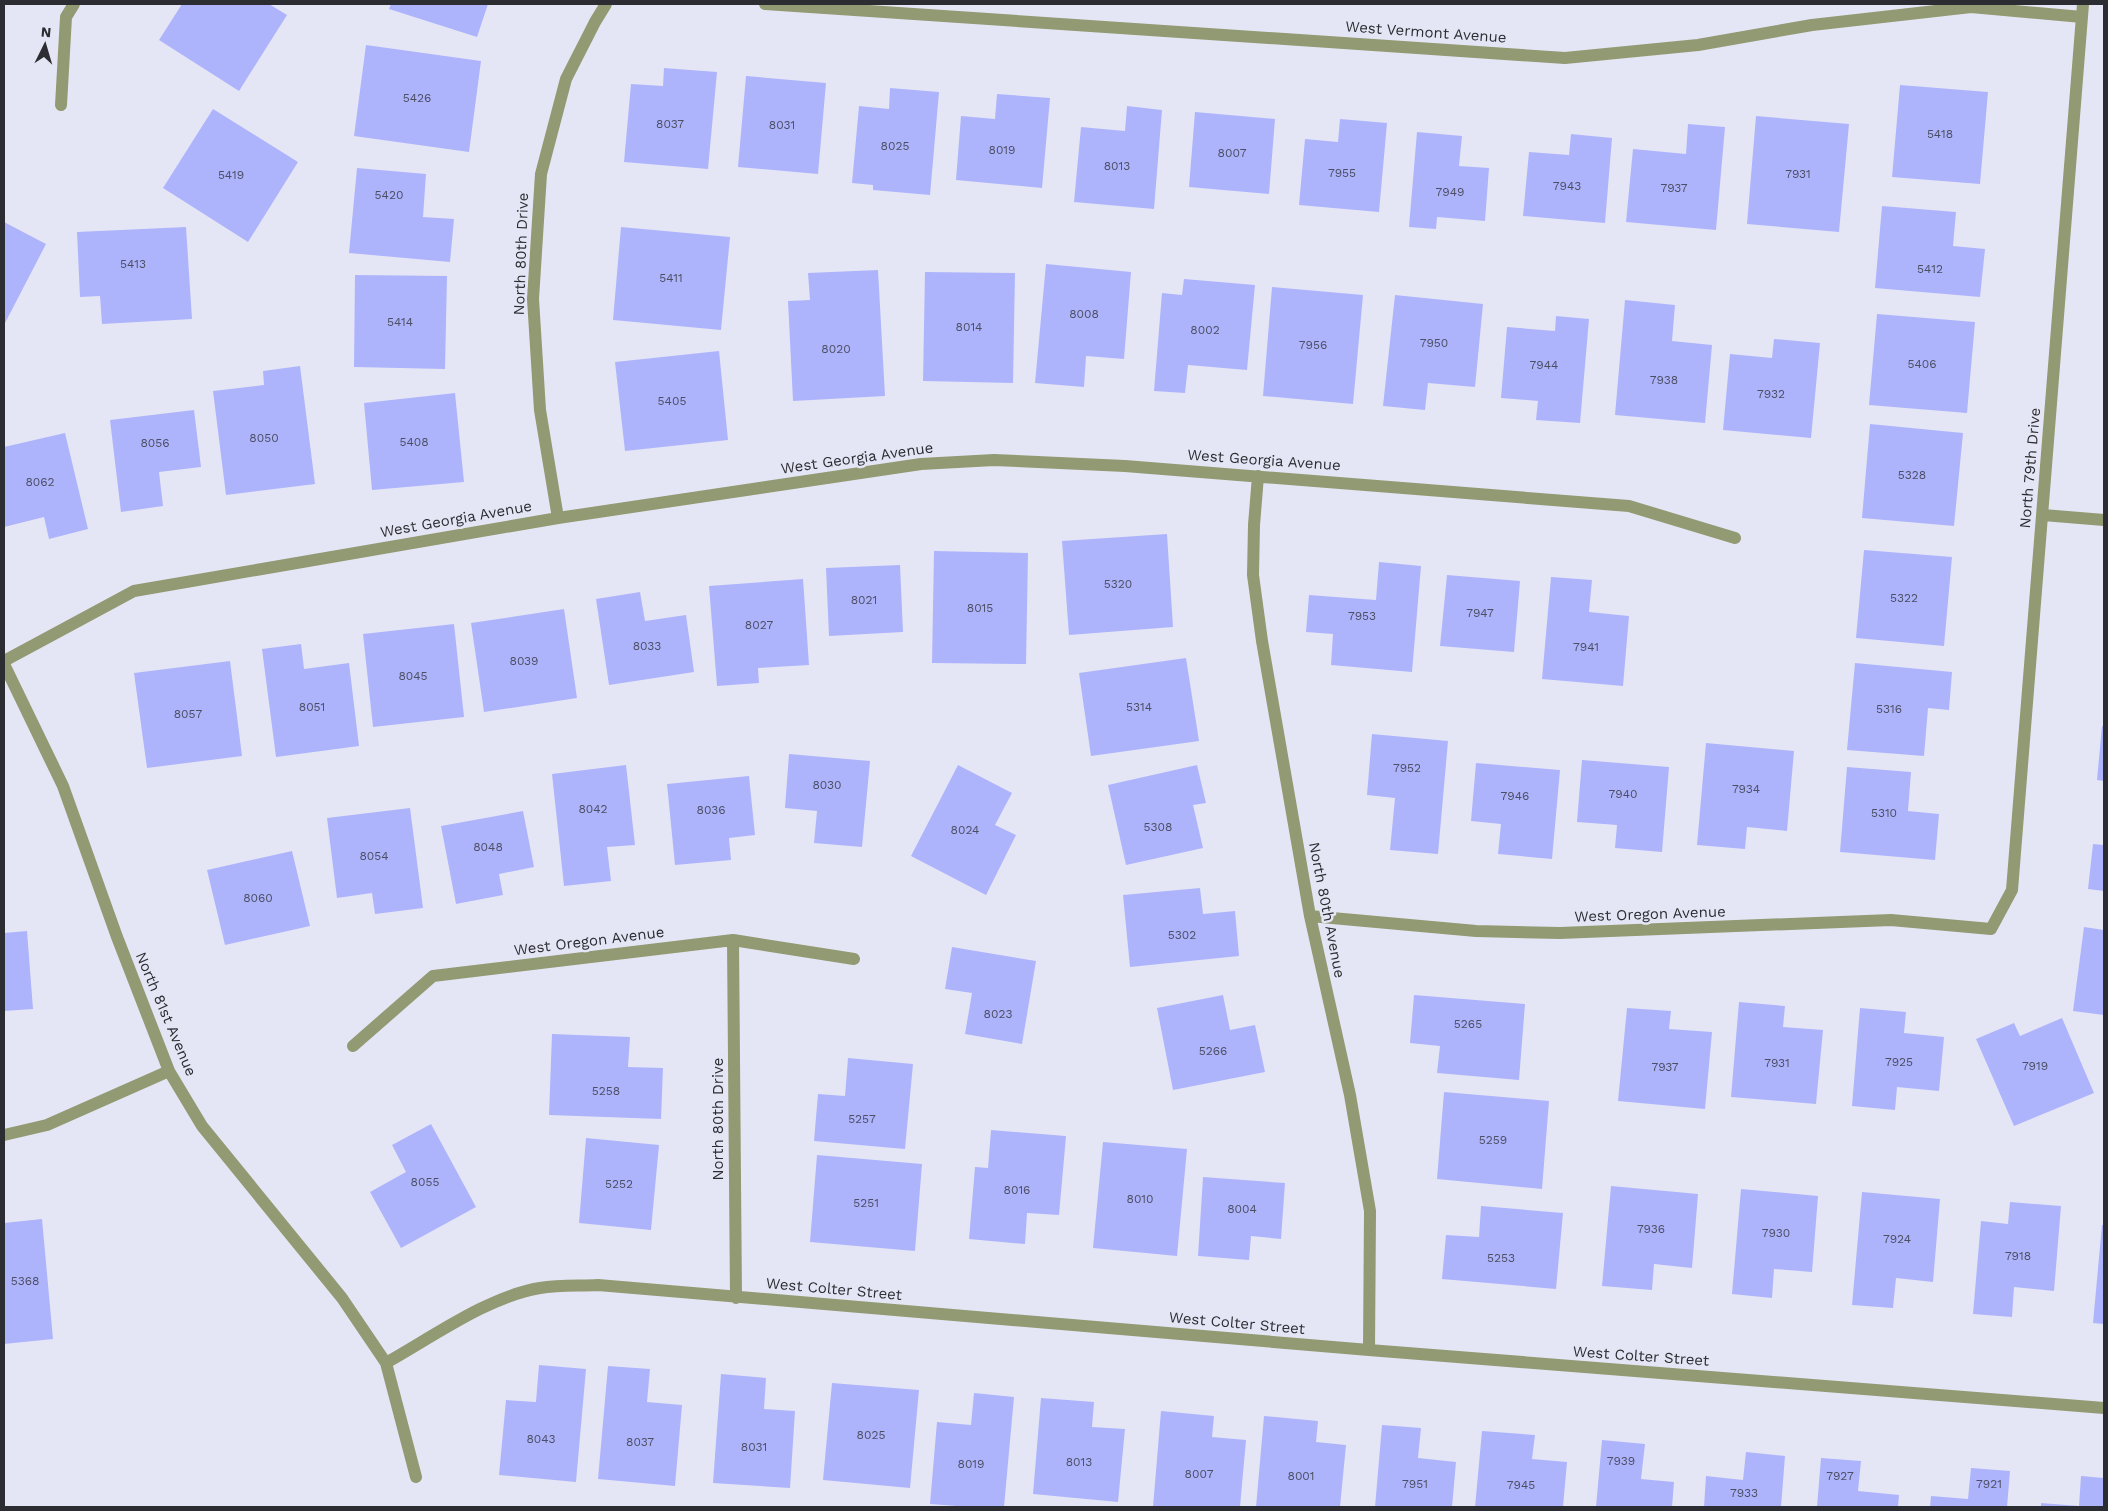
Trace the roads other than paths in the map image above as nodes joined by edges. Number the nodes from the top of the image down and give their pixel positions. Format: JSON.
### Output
{"nodes":[{"id":1,"x":74,"y":4,"type":"edge"},
{"id":2,"x":606,"y":4,"type":"edge"},
{"id":3,"x":766,"y":4,"type":"edge"},
{"id":4,"x":2083,"y":4,"type":"edge"},
{"id":5,"x":2082,"y":17,"type":"junction"},
{"id":6,"x":61,"y":105,"type":"dead end"},
{"id":7,"x":1258,"y":476,"type":"junction"},
{"id":8,"x":2043,"y":515,"type":"junction"},
{"id":9,"x":558,"y":518,"type":"junction"},
{"id":10,"x":2104,"y":520,"type":"edge"},
{"id":11,"x":1735,"y":538,"type":"dead end"},
{"id":12,"x":4,"y":663,"type":"edge"},
{"id":13,"x":1310,"y":916,"type":"junction"},
{"id":14,"x":1991,"y":929,"type":"joint"},
{"id":15,"x":733,"y":940,"type":"junction"},
{"id":16,"x":854,"y":958,"type":"dead end"},
{"id":17,"x":353,"y":1046,"type":"dead end"},
{"id":18,"x":169,"y":1071,"type":"junction"},
{"id":19,"x":4,"y":1136,"type":"edge"},
{"id":20,"x":736,"y":1298,"type":"junction"},
{"id":21,"x":1369,"y":1350,"type":"junction"},
{"id":22,"x":386,"y":1364,"type":"junction"},
{"id":23,"x":2104,"y":1408,"type":"edge"},
{"id":24,"x":416,"y":1477,"type":"dead end"}],
"edges":[{"from":1,"to":6,"type":"street"},
{"from":2,"to":9,"type":"street","name":"North 80th Drive"},
{"from":3,"to":5,"type":"street","name":"West Vermont Avenue"},
{"from":4,"to":5,"type":"street","name":"North 79th Drive"},
{"from":5,"to":8,"type":"street","name":"North 79th Drive"},
{"from":7,"to":9,"type":"street","name":"West Georgia Avenue"},
{"from":7,"to":11,"type":"street","name":"West Georgia Avenue"},
{"from":7,"to":13,"type":"street","name":"North 80th Avenue"},
{"from":8,"to":10,"type":"street"},
{"from":8,"to":14,"type":"street","name":"North 79th Drive"},
{"from":9,"to":12,"type":"street","name":"West Georgia Avenue"},
{"from":12,"to":18,"type":"street","name":"North 81st Avenue"},
{"from":13,"to":14,"type":"street","name":"West Oregon Avenue"},
{"from":13,"to":21,"type":"street","name":"North 80th Avenue"},
{"from":15,"to":16,"type":"street","name":"West Oregon Avenue"},
{"from":15,"to":17,"type":"street","name":"West Oregon Avenue"},
{"from":15,"to":20,"type":"street","name":"North 80th Drive"},
{"from":18,"to":19,"type":"street"},
{"from":18,"to":22,"type":"street","name":"North 81st Avenue"},
{"from":20,"to":21,"type":"street","name":"West Colter Street"},
{"from":20,"to":22,"type":"street","name":"West Colter Street"},
{"from":21,"to":23,"type":"street","name":"West Colter Street"},
{"from":22,"to":24,"type":"street","name":"North 81st Avenue"}]}
